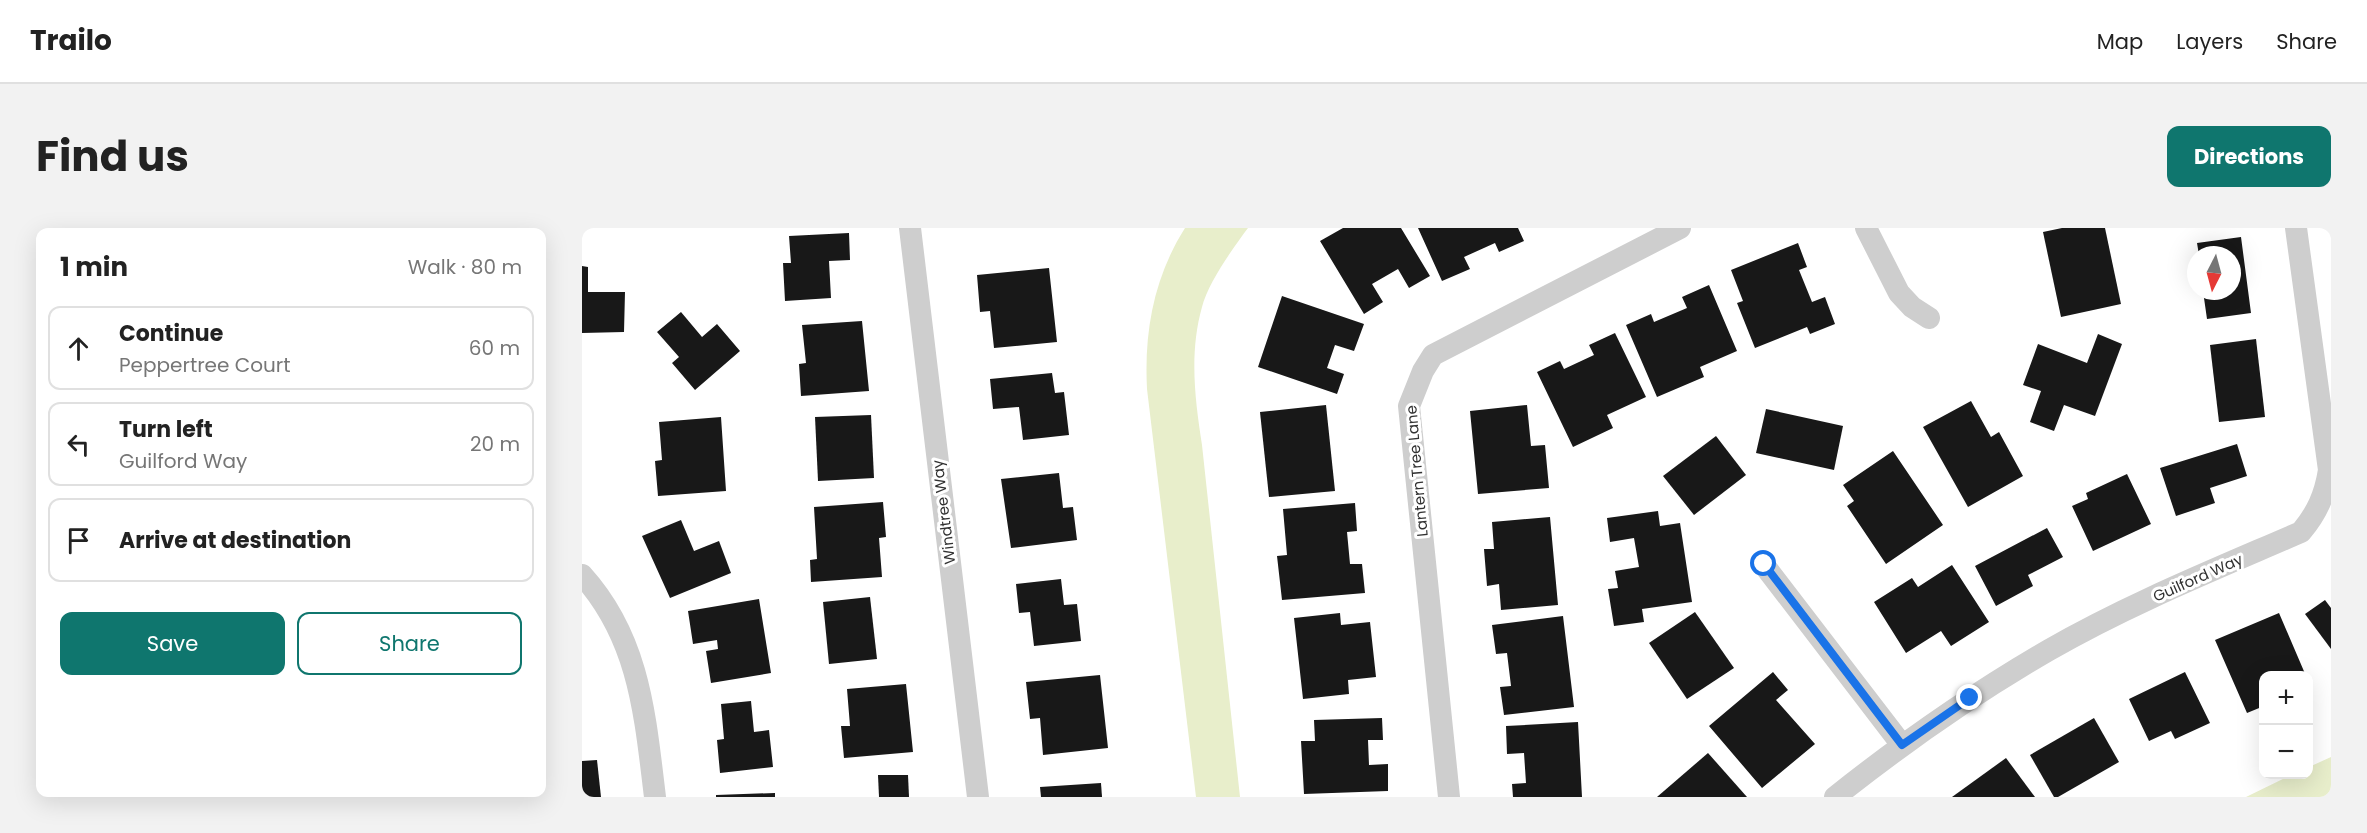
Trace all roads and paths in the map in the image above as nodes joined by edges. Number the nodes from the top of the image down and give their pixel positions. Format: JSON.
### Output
{"nodes":[{"id":1,"x":909,"y":228,"type":"edge"},
{"id":2,"x":1680,"y":228,"type":"edge"},
{"id":3,"x":1866,"y":228,"type":"edge"},
{"id":4,"x":2296,"y":228,"type":"edge"},
{"id":5,"x":1929,"y":318,"type":"dead end"},
{"id":6,"x":1764,"y":564,"type":"dead end"},
{"id":7,"x":582,"y":575,"type":"edge"},
{"id":8,"x":1902,"y":745,"type":"junction"},
{"id":9,"x":655,"y":797,"type":"edge"},
{"id":10,"x":978,"y":797,"type":"edge"},
{"id":11,"x":1449,"y":797,"type":"edge"},
{"id":12,"x":1834,"y":797,"type":"edge"}],
"edges":[{"from":1,"to":10,"type":"street","name":"Windtree Way"},
{"from":2,"to":11,"type":"street","name":"Lantern Tree Lane"},
{"from":3,"to":5,"type":"street"},
{"from":4,"to":8,"type":"street","name":"Guilford Way"},
{"from":6,"to":8,"type":"street"},
{"from":7,"to":9,"type":"street"},
{"from":8,"to":12,"type":"street","name":"Guilford Way"}]}
